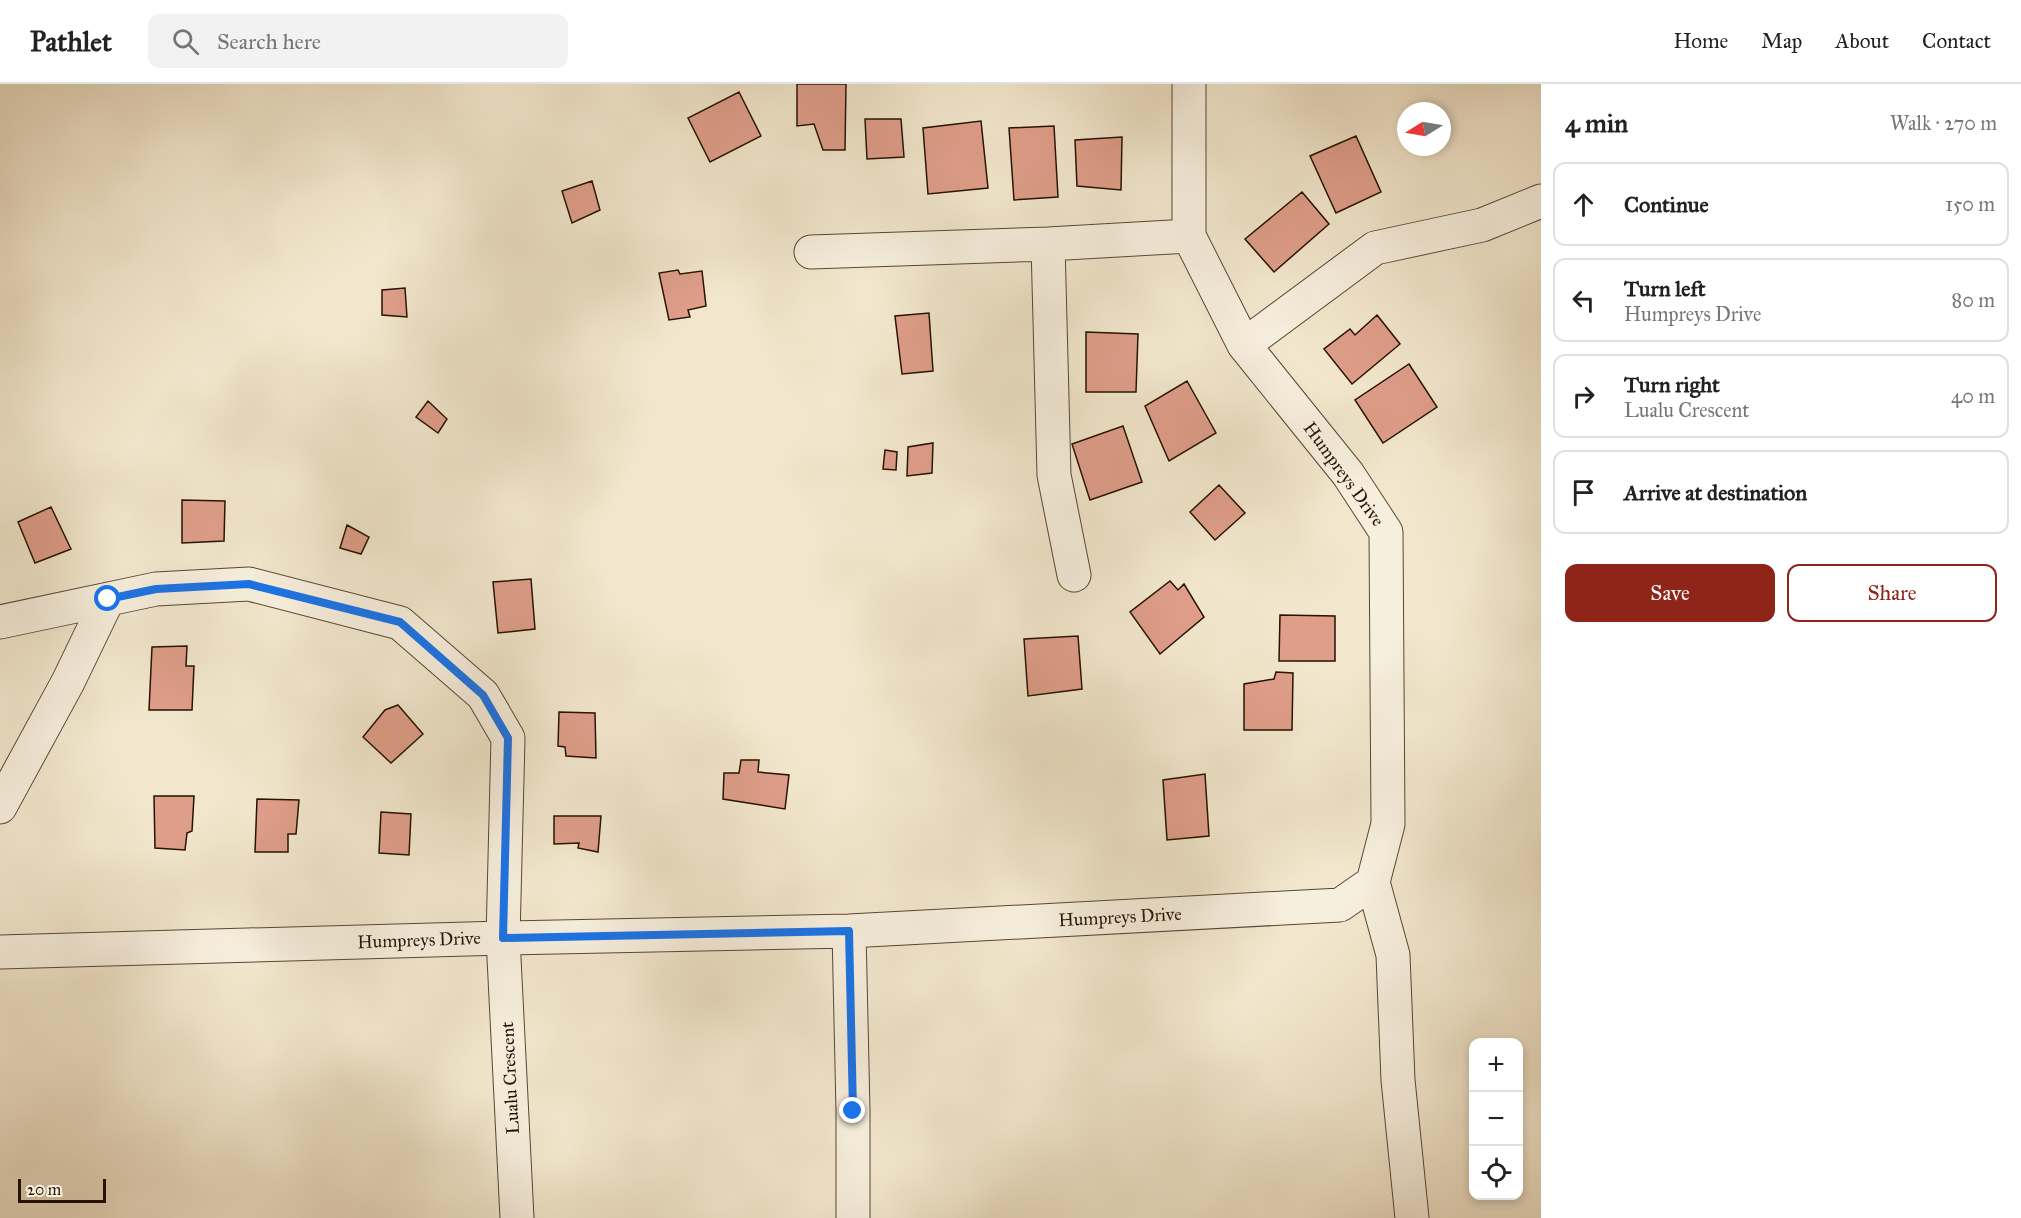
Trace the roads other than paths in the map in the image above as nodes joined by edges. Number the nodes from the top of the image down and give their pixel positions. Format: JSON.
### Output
{"nodes":[{"id":1,"x":1189,"y":84,"type":"edge"},
{"id":2,"x":1541,"y":201,"type":"edge"},
{"id":3,"x":1189,"y":236,"type":"junction"},
{"id":4,"x":1048,"y":244,"type":"junction"},
{"id":5,"x":811,"y":252,"type":"dead end"},
{"id":6,"x":1244,"y":345,"type":"junction"},
{"id":7,"x":1074,"y":575,"type":"dead end"},
{"id":8,"x":108,"y":599,"type":"junction"},
{"id":9,"x":0,"y":622,"type":"edge"},
{"id":10,"x":0,"y":807,"type":"edge"},
{"id":11,"x":1373,"y":882,"type":"junction"},
{"id":12,"x":849,"y":931,"type":"junction"},
{"id":13,"x":503,"y":938,"type":"junction"},
{"id":14,"x":3,"y":946,"type":"edge"},
{"id":15,"x":517,"y":1218,"type":"edge"},
{"id":16,"x":853,"y":1218,"type":"edge"},
{"id":17,"x":1412,"y":1218,"type":"edge"}],
"edges":[{"from":1,"to":3,"type":"street","name":"Humpreys Drive"},
{"from":2,"to":6,"type":"street"},
{"from":3,"to":4,"type":"street"},
{"from":3,"to":6,"type":"street","name":"Humpreys Drive"},
{"from":4,"to":5,"type":"street"},
{"from":4,"to":7,"type":"street"},
{"from":6,"to":11,"type":"street","name":"Humpreys Drive"},
{"from":8,"to":9,"type":"street","name":"Lualu Crescent"},
{"from":8,"to":10,"type":"street"},
{"from":8,"to":13,"type":"street","name":"Lualu Crescent"},
{"from":11,"to":12,"type":"street","name":"Humpreys Drive"},
{"from":11,"to":17,"type":"street"},
{"from":12,"to":13,"type":"street","name":"Humpreys Drive"},
{"from":12,"to":16,"type":"street"},
{"from":13,"to":14,"type":"street","name":"Humpreys Drive"},
{"from":13,"to":15,"type":"street","name":"Lualu Crescent"}]}
